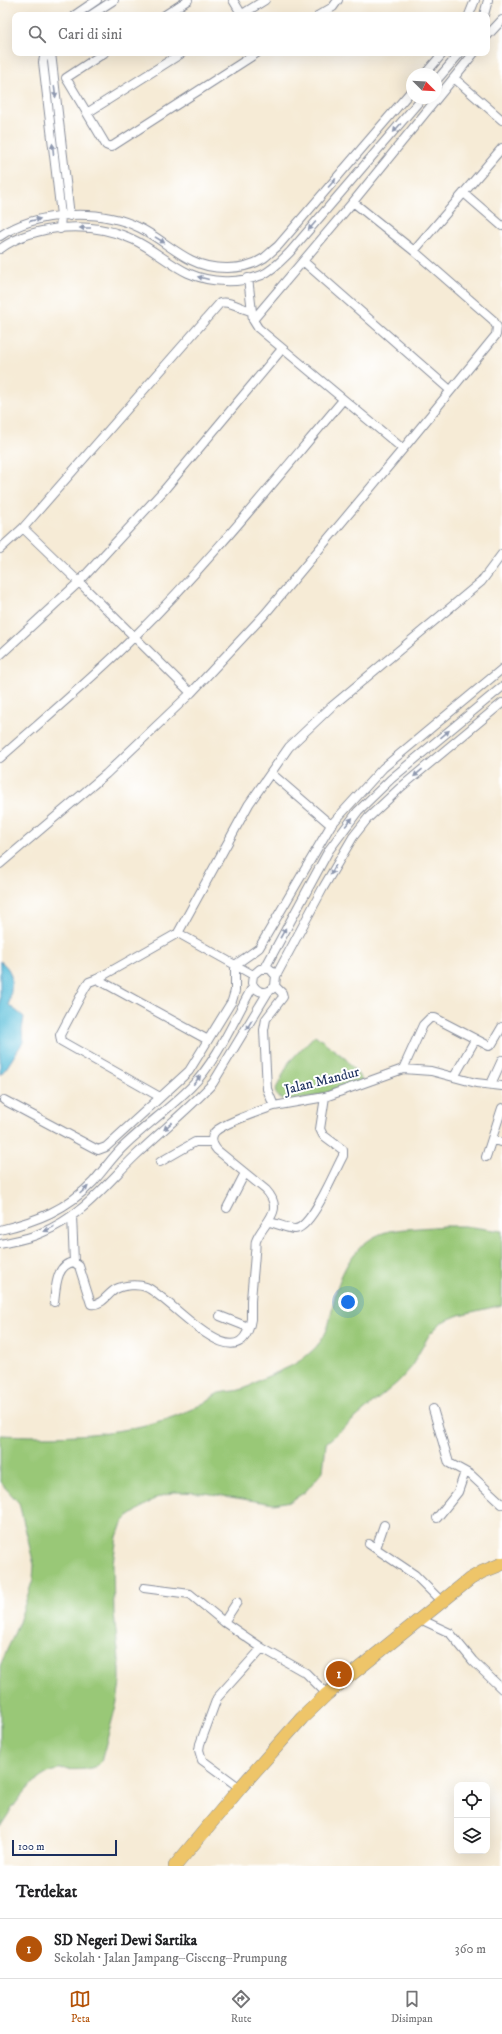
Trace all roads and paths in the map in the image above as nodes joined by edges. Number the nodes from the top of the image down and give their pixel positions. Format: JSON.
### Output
{"nodes":[{"id":1,"x":97,"y":0,"type":"edge"},
{"id":2,"x":114,"y":0,"type":"edge"},
{"id":3,"x":188,"y":0,"type":"edge"},
{"id":4,"x":233,"y":0,"type":"edge"},
{"id":5,"x":265,"y":0,"type":"edge"},
{"id":6,"x":338,"y":0,"type":"edge"},
{"id":7,"x":475,"y":0,"type":"edge"},
{"id":8,"x":488,"y":0,"type":"edge"},
{"id":9,"x":79,"y":12,"type":"edge"},
{"id":10,"x":96,"y":12,"type":"edge"},
{"id":11,"x":169,"y":12,"type":"edge"},
{"id":12,"x":240,"y":12,"type":"edge"},
{"id":13,"x":247,"y":12,"type":"edge"},
{"id":14,"x":324,"y":12,"type":"edge"},
{"id":15,"x":470,"y":12,"type":"edge"},
{"id":16,"x":485,"y":12,"type":"edge"},
{"id":17,"x":502,"y":20,"type":"edge"},
{"id":18,"x":490,"y":33,"type":"edge"},
{"id":19,"x":44,"y":56,"type":"edge"},
{"id":20,"x":51,"y":56,"type":"edge"},
{"id":21,"x":99,"y":56,"type":"edge"},
{"id":22,"x":177,"y":56,"type":"edge"},
{"id":23,"x":252,"y":56,"type":"edge"},
{"id":24,"x":440,"y":56,"type":"edge"},
{"id":25,"x":458,"y":56,"type":"edge"},
{"id":26,"x":472,"y":56,"type":"edge"},
{"id":27,"x":430,"y":68,"type":"edge"},
{"id":28,"x":442,"y":75,"type":"edge"},
{"id":29,"x":454,"y":78,"type":"junction"},
{"id":30,"x":406,"y":97,"type":"edge"},
{"id":31,"x":417,"y":104,"type":"edge"},
{"id":32,"x":87,"y":113,"type":"junction"},
{"id":33,"x":502,"y":120,"type":"edge"},
{"id":34,"x":54,"y":124,"type":"junction"},
{"id":35,"x":502,"y":148,"type":"edge"},
{"id":36,"x":64,"y":167,"type":"junction"},
{"id":37,"x":55,"y":168,"type":"junction"},
{"id":38,"x":464,"y":193,"type":"junction"},
{"id":39,"x":353,"y":202,"type":"junction"},
{"id":40,"x":61,"y":216,"type":"junction"},
{"id":41,"x":70,"y":216,"type":"junction"},
{"id":42,"x":502,"y":226,"type":"edge"},
{"id":43,"x":60,"y":229,"type":"junction"},
{"id":44,"x":0,"y":236,"type":"edge"},
{"id":45,"x":0,"y":250,"type":"edge"},
{"id":46,"x":414,"y":251,"type":"junction"},
{"id":47,"x":303,"y":261,"type":"junction"},
{"id":48,"x":248,"y":278,"type":"junction"},
{"id":49,"x":251,"y":311,"type":"junction"},
{"id":50,"x":253,"y":320,"type":"junction"},
{"id":51,"x":282,"y":349,"type":"junction"},
{"id":52,"x":450,"y":390,"type":"junction"},
{"id":53,"x":343,"y":400,"type":"junction"},
{"id":54,"x":403,"y":449,"type":"junction"},
{"id":55,"x":23,"y":528,"type":"junction"},
{"id":56,"x":0,"y":549,"type":"edge"},
{"id":57,"x":502,"y":554,"type":"edge"},
{"id":58,"x":79,"y":582,"type":"junction"},
{"id":59,"x":134,"y":637,"type":"junction"},
{"id":60,"x":0,"y":655,"type":"edge"},
{"id":61,"x":502,"y":669,"type":"edge"},
{"id":62,"x":502,"y":687,"type":"edge"},
{"id":63,"x":191,"y":693,"type":"junction"},
{"id":64,"x":502,"y":703,"type":"edge"},
{"id":65,"x":0,"y":758,"type":"edge"},
{"id":66,"x":271,"y":773,"type":"junction"},
{"id":67,"x":331,"y":825,"type":"junction"},
{"id":68,"x":0,"y":864,"type":"edge"},
{"id":69,"x":178,"y":933,"type":"junction"},
{"id":70,"x":236,"y":965,"type":"junction"},
{"id":71,"x":265,"y":968,"type":"junction"},
{"id":72,"x":253,"y":975,"type":"junction"},
{"id":73,"x":276,"y":976,"type":"junction"},
{"id":74,"x":97,"y":979,"type":"junction"},
{"id":75,"x":253,"y":986,"type":"junction"},
{"id":76,"x":275,"y":986,"type":"junction"},
{"id":77,"x":268,"y":992,"type":"junction"},
{"id":78,"x":502,"y":1027,"type":"edge"},
{"id":79,"x":208,"y":1040,"type":"junction"},
{"id":80,"x":475,"y":1040,"type":"junction"},
{"id":81,"x":502,"y":1060,"type":"edge"},
{"id":82,"x":403,"y":1069,"type":"junction"},
{"id":83,"x":454,"y":1077,"type":"junction"},
{"id":84,"x":491,"y":1084,"type":"junction"},
{"id":85,"x":502,"y":1086,"type":"edge"},
{"id":86,"x":160,"y":1096,"type":"junction"},
{"id":87,"x":325,"y":1097,"type":"junction"},
{"id":88,"x":4,"y":1100,"type":"dead end"},
{"id":89,"x":274,"y":1106,"type":"junction"},
{"id":90,"x":502,"y":1108,"type":"edge"},
{"id":91,"x":492,"y":1140,"type":"junction"},
{"id":92,"x":212,"y":1142,"type":"junction"},
{"id":93,"x":502,"y":1142,"type":"edge"},
{"id":94,"x":486,"y":1157,"type":"dead end"},
{"id":95,"x":160,"y":1162,"type":"dead end"},
{"id":96,"x":245,"y":1173,"type":"junction"},
{"id":97,"x":227,"y":1208,"type":"dead end"},
{"id":98,"x":72,"y":1216,"type":"junction"},
{"id":99,"x":268,"y":1222,"type":"junction"},
{"id":100,"x":0,"y":1230,"type":"edge"},
{"id":101,"x":0,"y":1244,"type":"edge"},
{"id":102,"x":74,"y":1262,"type":"junction"},
{"id":103,"x":54,"y":1302,"type":"dead end"},
{"id":104,"x":220,"y":1316,"type":"dead end"},
{"id":105,"x":248,"y":1327,"type":"junction"},
{"id":106,"x":433,"y":1408,"type":"dead end"},
{"id":107,"x":465,"y":1472,"type":"junction"},
{"id":108,"x":502,"y":1504,"type":"edge"},
{"id":109,"x":437,"y":1518,"type":"dead end"},
{"id":110,"x":384,"y":1525,"type":"dead end"},
{"id":111,"x":502,"y":1564,"type":"edge"},
{"id":112,"x":144,"y":1588,"type":"dead end"},
{"id":113,"x":441,"y":1601,"type":"junction"},
{"id":114,"x":236,"y":1602,"type":"dead end"},
{"id":115,"x":420,"y":1619,"type":"junction"},
{"id":116,"x":224,"y":1622,"type":"junction"},
{"id":117,"x":262,"y":1648,"type":"junction"},
{"id":118,"x":502,"y":1689,"type":"edge"},
{"id":119,"x":327,"y":1694,"type":"junction"},
{"id":120,"x":240,"y":1788,"type":"junction"},
{"id":121,"x":175,"y":1866,"type":"edge"}],
"edges":[{"from":1,"to":9,"type":"street"},
{"from":2,"to":10,"type":"street"},
{"from":3,"to":11,"type":"street"},
{"from":4,"to":12,"type":"street"},
{"from":5,"to":13,"type":"street"},
{"from":6,"to":14,"type":"street"},
{"from":7,"to":15,"type":"street"},
{"from":8,"to":16,"type":"street"},
{"from":17,"to":18,"type":"street"},
{"from":19,"to":34,"type":"street"},
{"from":20,"to":34,"type":"street","one_way":true},
{"from":21,"to":32,"type":"street"},
{"from":22,"to":32,"type":"street"},
{"from":23,"to":32,"type":"street"},
{"from":24,"to":27,"type":"street"},
{"from":25,"to":28,"type":"street"},
{"from":26,"to":29,"type":"street"},
{"from":29,"to":33,"type":"street"},
{"from":29,"to":39,"type":"street"},
{"from":41,"to":30,"type":"street","one_way":true},
{"from":31,"to":48,"type":"street","one_way":true},
{"from":34,"to":36,"type":"street"},
{"from":37,"to":34,"type":"street","one_way":true},
{"from":35,"to":38,"type":"street"},
{"from":36,"to":37,"type":"street"},
{"from":36,"to":41,"type":"street"},
{"from":37,"to":40,"type":"street"},
{"from":38,"to":42,"type":"street"},
{"from":38,"to":46,"type":"street"},
{"from":39,"to":46,"type":"street"},
{"from":39,"to":47,"type":"street"},
{"from":40,"to":41,"type":"street"},
{"from":40,"to":43,"type":"street"},
{"from":44,"to":40,"type":"street","one_way":true},
{"from":43,"to":45,"type":"street"},
{"from":48,"to":43,"type":"street","one_way":true},
{"from":46,"to":52,"type":"street"},
{"from":47,"to":50,"type":"street"},
{"from":47,"to":52,"type":"street"},
{"from":48,"to":49,"type":"street"},
{"from":49,"to":50,"type":"street"},
{"from":49,"to":55,"type":"street"},
{"from":50,"to":51,"type":"street"},
{"from":51,"to":53,"type":"street"},
{"from":51,"to":58,"type":"street"},
{"from":52,"to":54,"type":"street"},
{"from":53,"to":54,"type":"street"},
{"from":53,"to":59,"type":"street"},
{"from":54,"to":63,"type":"street"},
{"from":55,"to":56,"type":"street"},
{"from":55,"to":58,"type":"street"},
{"from":57,"to":66,"type":"street"},
{"from":58,"to":59,"type":"street"},
{"from":58,"to":60,"type":"street"},
{"from":59,"to":63,"type":"street"},
{"from":59,"to":65,"type":"street"},
{"from":61,"to":67,"type":"street"},
{"from":71,"to":62,"type":"street","one_way":true},
{"from":63,"to":68,"type":"street"},
{"from":64,"to":73,"type":"street","one_way":true},
{"from":66,"to":67,"type":"street"},
{"from":66,"to":69,"type":"street"},
{"from":67,"to":70,"type":"street"},
{"from":69,"to":70,"type":"street"},
{"from":69,"to":74,"type":"street"},
{"from":70,"to":72,"type":"street"},
{"from":70,"to":79,"type":"street"},
{"from":71,"to":72,"type":"street"},
{"from":71,"to":73,"type":"street"},
{"from":72,"to":75,"type":"street"},
{"from":73,"to":76,"type":"street"},
{"from":74,"to":79,"type":"street"},
{"from":74,"to":86,"type":"street"},
{"from":75,"to":77,"type":"street"},
{"from":100,"to":75,"type":"street","one_way":true},
{"from":76,"to":77,"type":"street"},
{"from":76,"to":89,"type":"street","name":"Jalan Mandur"},
{"from":77,"to":98,"type":"street","one_way":true},
{"from":78,"to":80,"type":"street"},
{"from":79,"to":86,"type":"street"},
{"from":80,"to":82,"type":"street"},
{"from":80,"to":83,"type":"street"},
{"from":81,"to":84,"type":"street"},
{"from":82,"to":83,"type":"street","name":"Jalan Mandur"},
{"from":82,"to":87,"type":"street","name":"Jalan Mandur"},
{"from":83,"to":84,"type":"street","name":"Jalan Mandur"},
{"from":84,"to":85,"type":"street","name":"Jalan Mandur"},
{"from":86,"to":88,"type":"street"},
{"from":87,"to":89,"type":"street","name":"Jalan Mandur"},
{"from":87,"to":99,"type":"street"},
{"from":89,"to":92,"type":"street"},
{"from":90,"to":91,"type":"street"},
{"from":91,"to":93,"type":"street"},
{"from":91,"to":94,"type":"street"},
{"from":92,"to":95,"type":"street"},
{"from":92,"to":96,"type":"street"},
{"from":96,"to":97,"type":"street"},
{"from":96,"to":99,"type":"street"},
{"from":98,"to":101,"type":"street","one_way":true},
{"from":98,"to":102,"type":"street"},
{"from":99,"to":105,"type":"street"},
{"from":102,"to":103,"type":"street"},
{"from":102,"to":105,"type":"street"},
{"from":104,"to":105,"type":"street"},
{"from":106,"to":107,"type":"street"},
{"from":107,"to":108,"type":"street"},
{"from":107,"to":109,"type":"street"},
{"from":110,"to":113,"type":"street"},
{"from":111,"to":113,"type":"main road"},
{"from":112,"to":116,"type":"street"},
{"from":113,"to":115,"type":"main road"},
{"from":114,"to":116,"type":"street"},
{"from":115,"to":118,"type":"street"},
{"from":115,"to":119,"type":"main road"},
{"from":116,"to":117,"type":"street"},
{"from":117,"to":119,"type":"street"},
{"from":117,"to":120,"type":"street"},
{"from":119,"to":120,"type":"main road"},
{"from":120,"to":121,"type":"main road"}]}
